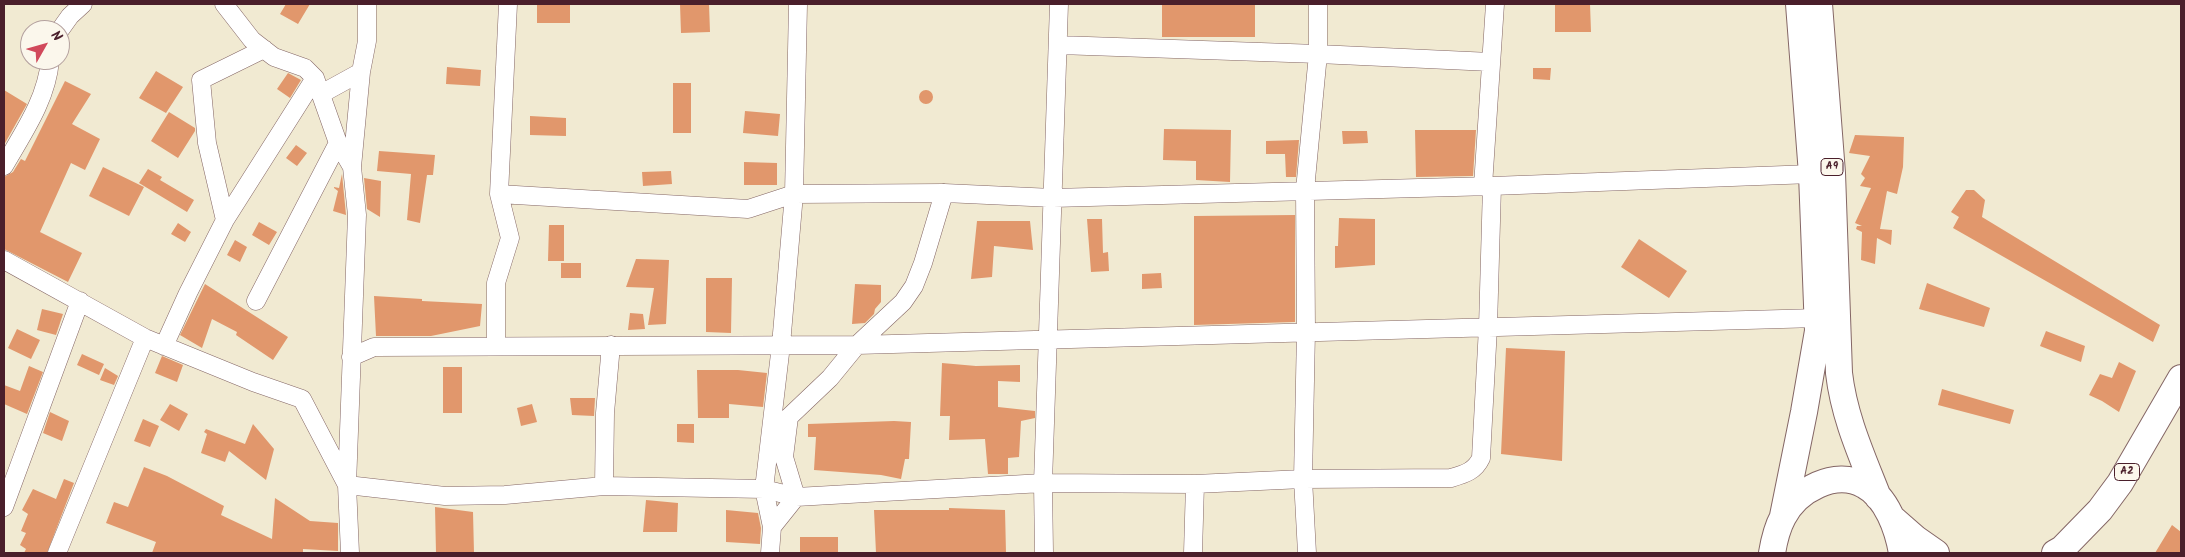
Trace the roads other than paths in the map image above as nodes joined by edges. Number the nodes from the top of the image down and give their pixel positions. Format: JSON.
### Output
{"nodes":[{"id":1,"x":84,"y":4,"type":"edge"},
{"id":2,"x":224,"y":4,"type":"edge"},
{"id":3,"x":508,"y":4,"type":"edge"},
{"id":4,"x":798,"y":4,"type":"edge"},
{"id":5,"x":1059,"y":4,"type":"edge"},
{"id":6,"x":1318,"y":4,"type":"edge"},
{"id":7,"x":1495,"y":4,"type":"edge"},
{"id":8,"x":1799,"y":4,"type":"edge"},
{"id":9,"x":1819,"y":4,"type":"edge"},
{"id":10,"x":362,"y":6,"type":"edge"},
{"id":11,"x":67,"y":20,"type":"edge"},
{"id":12,"x":1059,"y":45,"type":"junction"},
{"id":13,"x":264,"y":49,"type":"junction"},
{"id":14,"x":1318,"y":54,"type":"junction"},
{"id":15,"x":1492,"y":62,"type":"junction"},
{"id":16,"x":49,"y":70,"type":"edge"},
{"id":17,"x":361,"y":72,"type":"junction"},
{"id":18,"x":318,"y":86,"type":"junction"},
{"id":19,"x":338,"y":143,"type":"junction"},
{"id":20,"x":4,"y":166,"type":"edge"},
{"id":21,"x":352,"y":166,"type":"junction"},
{"id":22,"x":1812,"y":174,"type":"junction"},
{"id":23,"x":1488,"y":186,"type":"junction"},
{"id":24,"x":1305,"y":190,"type":"junction"},
{"id":25,"x":944,"y":193,"type":"junction"},
{"id":26,"x":499,"y":194,"type":"junction"},
{"id":27,"x":794,"y":194,"type":"junction"},
{"id":28,"x":1054,"y":198,"type":"junction"},
{"id":29,"x":225,"y":220,"type":"junction"},
{"id":30,"x":4,"y":260,"type":"edge"},
{"id":31,"x":80,"y":301,"type":"junction"},
{"id":32,"x":256,"y":301,"type":"dead end"},
{"id":33,"x":1818,"y":318,"type":"junction"},
{"id":34,"x":1488,"y":327,"type":"junction"},
{"id":35,"x":1306,"y":332,"type":"junction"},
{"id":36,"x":352,"y":334,"type":"junction"},
{"id":37,"x":144,"y":338,"type":"junction"},
{"id":38,"x":1049,"y":338,"type":"junction"},
{"id":39,"x":611,"y":345,"type":"junction"},
{"id":40,"x":856,"y":345,"type":"junction"},
{"id":41,"x":164,"y":346,"type":"junction"},
{"id":42,"x":496,"y":346,"type":"junction"},
{"id":43,"x":781,"y":346,"type":"junction"},
{"id":44,"x":374,"y":347,"type":"junction"},
{"id":45,"x":351,"y":357,"type":"junction"},
{"id":46,"x":2181,"y":378,"type":"edge"},
{"id":47,"x":1303,"y":479,"type":"junction"},
{"id":48,"x":346,"y":484,"type":"junction"},
{"id":49,"x":1043,"y":484,"type":"junction"},
{"id":50,"x":1195,"y":484,"type":"junction"},
{"id":51,"x":604,"y":486,"type":"junction"},
{"id":52,"x":764,"y":489,"type":"junction"},
{"id":53,"x":796,"y":497,"type":"junction"},
{"id":54,"x":1884,"y":506,"type":"junction"},
{"id":55,"x":4,"y":507,"type":"edge"},
{"id":56,"x":1783,"y":516,"type":"junction"},
{"id":57,"x":772,"y":527,"type":"junction"},
{"id":58,"x":57,"y":553,"type":"edge"},
{"id":59,"x":350,"y":553,"type":"edge"},
{"id":60,"x":770,"y":553,"type":"edge"},
{"id":61,"x":1044,"y":553,"type":"edge"},
{"id":62,"x":1193,"y":553,"type":"edge"},
{"id":63,"x":1307,"y":553,"type":"edge"},
{"id":64,"x":1772,"y":553,"type":"edge"},
{"id":65,"x":1902,"y":553,"type":"edge"},
{"id":66,"x":1936,"y":553,"type":"edge"},
{"id":67,"x":2055,"y":553,"type":"edge"}],
"edges":[{"from":1,"to":11,"type":"street"},
{"from":2,"to":13,"type":"street"},
{"from":3,"to":26,"type":"street"},
{"from":4,"to":27,"type":"street"},
{"from":5,"to":12,"type":"street"},
{"from":6,"to":14,"type":"street"},
{"from":7,"to":15,"type":"street"},
{"from":8,"to":22,"type":"highway","number":"A9"},
{"from":9,"to":54,"type":"highway","number":"A9"},
{"from":10,"to":17,"type":"street"},
{"from":12,"to":14,"type":"street"},
{"from":12,"to":28,"type":"street"},
{"from":13,"to":18,"type":"street"},
{"from":13,"to":29,"type":"street"},
{"from":14,"to":15,"type":"street"},
{"from":14,"to":24,"type":"street"},
{"from":15,"to":23,"type":"street"},
{"from":16,"to":20,"type":"street"},
{"from":17,"to":18,"type":"street"},
{"from":17,"to":21,"type":"street"},
{"from":18,"to":19,"type":"street"},
{"from":18,"to":29,"type":"street"},
{"from":19,"to":21,"type":"street"},
{"from":19,"to":32,"type":"street"},
{"from":21,"to":36,"type":"street"},
{"from":22,"to":23,"type":"street"},
{"from":22,"to":33,"type":"highway","number":"A9"},
{"from":23,"to":24,"type":"street"},
{"from":23,"to":34,"type":"street"},
{"from":24,"to":28,"type":"street"},
{"from":24,"to":35,"type":"street"},
{"from":25,"to":27,"type":"street"},
{"from":25,"to":28,"type":"street"},
{"from":25,"to":40,"type":"street"},
{"from":26,"to":27,"type":"street"},
{"from":26,"to":42,"type":"street"},
{"from":27,"to":43,"type":"street"},
{"from":28,"to":38,"type":"street"},
{"from":29,"to":41,"type":"street"},
{"from":30,"to":31,"type":"street"},
{"from":31,"to":37,"type":"street"},
{"from":31,"to":55,"type":"street"},
{"from":33,"to":34,"type":"street"},
{"from":33,"to":56,"type":"highway","number":"A9"},
{"from":34,"to":35,"type":"street"},
{"from":34,"to":47,"type":"street"},
{"from":35,"to":38,"type":"street"},
{"from":35,"to":47,"type":"street"},
{"from":36,"to":44,"type":"street"},
{"from":36,"to":45,"type":"street"},
{"from":37,"to":41,"type":"street"},
{"from":37,"to":58,"type":"street"},
{"from":38,"to":40,"type":"street"},
{"from":38,"to":49,"type":"street"},
{"from":39,"to":42,"type":"street"},
{"from":39,"to":43,"type":"street"},
{"from":39,"to":51,"type":"street"},
{"from":40,"to":43,"type":"street"},
{"from":40,"to":53,"type":"street"},
{"from":41,"to":48,"type":"street"},
{"from":42,"to":44,"type":"street"},
{"from":43,"to":52,"type":"street"},
{"from":44,"to":45,"type":"street"},
{"from":45,"to":48,"type":"street"},
{"from":46,"to":67,"type":"highway","number":"A2"},
{"from":47,"to":50,"type":"street"},
{"from":47,"to":63,"type":"street"},
{"from":48,"to":51,"type":"street"},
{"from":48,"to":59,"type":"street"},
{"from":49,"to":50,"type":"street"},
{"from":49,"to":53,"type":"street"},
{"from":49,"to":61,"type":"street"},
{"from":50,"to":62,"type":"street"},
{"from":51,"to":52,"type":"street"},
{"from":52,"to":53,"type":"street"},
{"from":52,"to":57,"type":"street"},
{"from":53,"to":57,"type":"street"},
{"from":54,"to":56,"type":"highway"},
{"from":54,"to":65,"type":"highway"},
{"from":54,"to":66,"type":"highway"},
{"from":56,"to":64,"type":"highway"},
{"from":57,"to":60,"type":"street"}]}
